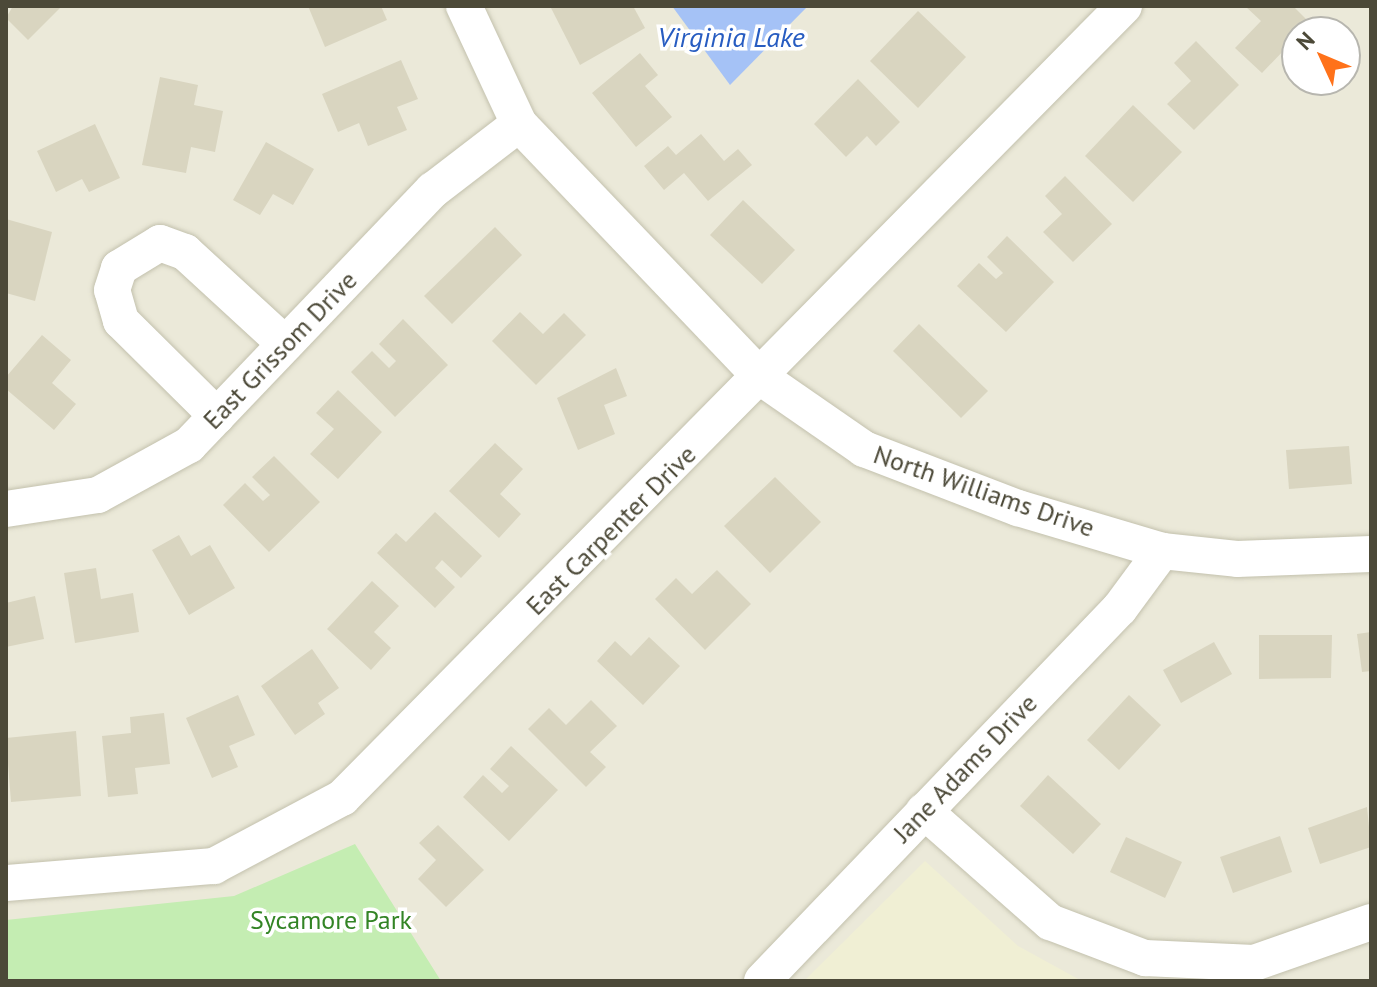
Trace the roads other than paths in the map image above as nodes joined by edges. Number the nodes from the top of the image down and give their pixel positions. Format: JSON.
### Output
{"nodes":[{"id":1,"x":464,"y":6,"type":"edge"},
{"id":2,"x":1124,"y":6,"type":"edge"},
{"id":3,"x":519,"y":124,"type":"junction"},
{"id":4,"x":285,"y":344,"type":"junction"},
{"id":5,"x":763,"y":379,"type":"junction"},
{"id":6,"x":217,"y":416,"type":"junction"},
{"id":7,"x":6,"y":509,"type":"edge"},
{"id":8,"x":1162,"y":551,"type":"junction"},
{"id":9,"x":1371,"y":554,"type":"edge"},
{"id":10,"x":924,"y":811,"type":"junction"},
{"id":11,"x":6,"y":883,"type":"edge"},
{"id":12,"x":1371,"y":922,"type":"edge"},
{"id":13,"x":762,"y":981,"type":"edge"}],
"edges":[{"from":1,"to":3,"type":"street","name":"North Williams Drive"},
{"from":2,"to":5,"type":"street","name":"East Carpenter Drive"},
{"from":3,"to":4,"type":"street","name":"East Grissom Drive"},
{"from":3,"to":5,"type":"street","name":"North Williams Drive"},
{"from":4,"to":6,"type":"street","name":"East Grissom Drive"},
{"from":4,"to":6,"type":"street"},
{"from":5,"to":8,"type":"street","name":"North Williams Drive"},
{"from":5,"to":11,"type":"street","name":"East Carpenter Drive"},
{"from":6,"to":7,"type":"street","name":"East Grissom Drive"},
{"from":8,"to":9,"type":"street","name":"North Williams Drive"},
{"from":8,"to":10,"type":"street","name":"Jane Adams Drive"},
{"from":10,"to":12,"type":"street"},
{"from":10,"to":13,"type":"street","name":"Jane Adams Drive"}]}
